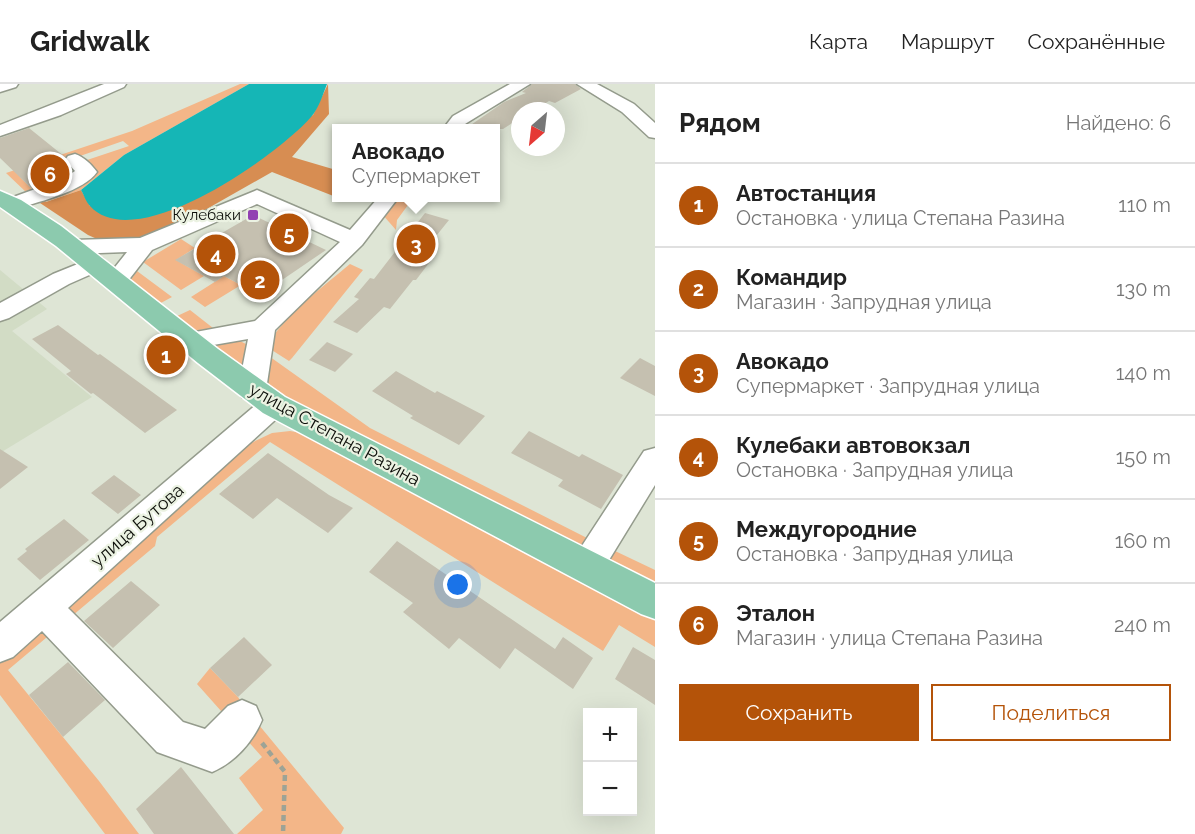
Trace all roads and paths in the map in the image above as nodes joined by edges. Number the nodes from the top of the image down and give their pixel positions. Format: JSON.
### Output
{"nodes":[{"id":1,"x":10,"y":84,"type":"edge"},
{"id":2,"x":118,"y":84,"type":"edge"},
{"id":3,"x":522,"y":84,"type":"edge"},
{"id":4,"x":585,"y":84,"type":"edge"},
{"id":5,"x":0,"y":87,"type":"edge"},
{"id":6,"x":646,"y":105,"type":"dead end"},
{"id":7,"x":627,"y":108,"type":"junction"},
{"id":8,"x":456,"y":124,"type":"edge"},
{"id":9,"x":0,"y":131,"type":"edge"},
{"id":10,"x":655,"y":133,"type":"edge"},
{"id":11,"x":75,"y":160,"type":"dead end"},
{"id":12,"x":4,"y":198,"type":"edge"},
{"id":13,"x":385,"y":202,"type":"edge"},
{"id":14,"x":354,"y":240,"type":"junction"},
{"id":15,"x":144,"y":245,"type":"junction"},
{"id":16,"x":73,"y":247,"type":"junction"},
{"id":17,"x":105,"y":273,"type":"junction"},
{"id":18,"x":0,"y":313,"type":"edge"},
{"id":19,"x":263,"y":328,"type":"junction"},
{"id":20,"x":190,"y":341,"type":"junction"},
{"id":21,"x":263,"y":397,"type":"junction"},
{"id":22,"x":655,"y":459,"type":"edge"},
{"id":23,"x":586,"y":568,"type":"junction"},
{"id":24,"x":655,"y":602,"type":"edge"},
{"id":25,"x":43,"y":608,"type":"junction"},
{"id":26,"x":0,"y":645,"type":"edge"},
{"id":27,"x":242,"y":720,"type":"joint"},
{"id":28,"x":283,"y":834,"type":"edge"}],
"edges":[{"from":1,"to":5,"type":"street"},
{"from":2,"to":9,"type":"street"},
{"from":3,"to":8,"type":"street"},
{"from":4,"to":7,"type":"street"},
{"from":6,"to":7,"type":"street"},
{"from":7,"to":10,"type":"street"},
{"from":11,"to":12,"type":"street"},
{"from":12,"to":16,"type":"main road","name":"улица Степана Разина"},
{"from":13,"to":14,"type":"street"},
{"from":14,"to":15,"type":"street"},
{"from":14,"to":19,"type":"street"},
{"from":15,"to":16,"type":"street"},
{"from":15,"to":17,"type":"street"},
{"from":16,"to":17,"type":"main road","name":"улица Степана Разина"},
{"from":17,"to":18,"type":"street"},
{"from":17,"to":20,"type":"main road","name":"улица Степана Разина"},
{"from":19,"to":20,"type":"street"},
{"from":19,"to":21,"type":"street"},
{"from":20,"to":21,"type":"main road","name":"улица Степана Разина"},
{"from":21,"to":23,"type":"main road","name":"улица Степана Разина"},
{"from":21,"to":25,"type":"street","name":"улица Бутова"},
{"from":22,"to":23,"type":"street"},
{"from":23,"to":24,"type":"main road","name":"улица Степана Разина"},
{"from":25,"to":26,"type":"street","name":"улица Бутова"},
{"from":25,"to":27,"type":"street"},
{"from":27,"to":28,"type":"path"}]}
